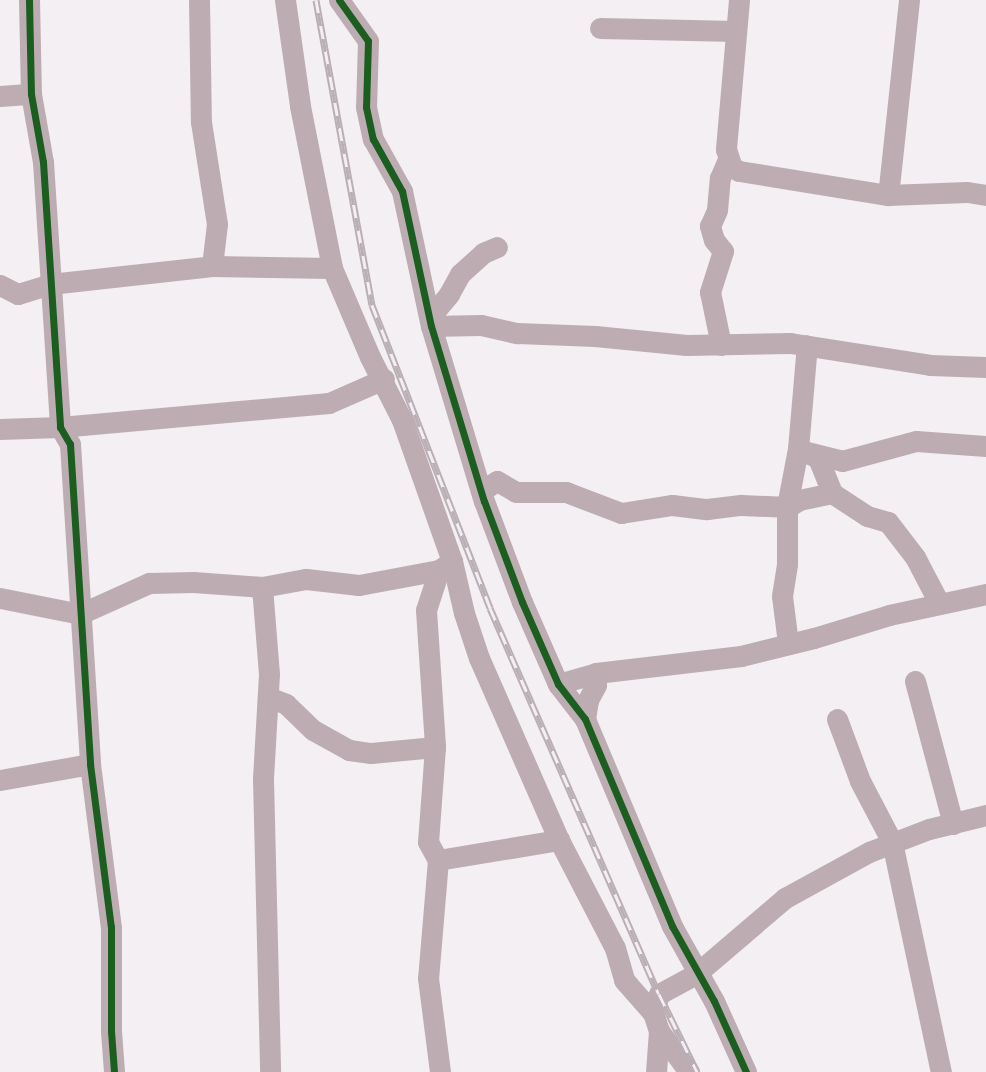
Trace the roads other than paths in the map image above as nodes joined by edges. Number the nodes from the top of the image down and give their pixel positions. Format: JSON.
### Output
{"nodes":[{"id":1,"x":29,"y":0,"type":"edge"},
{"id":2,"x":199,"y":0,"type":"edge"},
{"id":3,"x":285,"y":0,"type":"edge"},
{"id":4,"x":339,"y":0,"type":"edge"},
{"id":5,"x":738,"y":0,"type":"edge"},
{"id":6,"x":909,"y":0,"type":"edge"},
{"id":7,"x":600,"y":27,"type":"dead end"},
{"id":8,"x":734,"y":31,"type":"junction"},
{"id":9,"x":31,"y":94,"type":"junction"},
{"id":10,"x":0,"y":96,"type":"edge"},
{"id":11,"x":728,"y":159,"type":"junction"},
{"id":12,"x":888,"y":195,"type":"junction"},
{"id":13,"x":986,"y":195,"type":"edge"},
{"id":14,"x":497,"y":247,"type":"dead end"},
{"id":15,"x":212,"y":266,"type":"junction"},
{"id":16,"x":332,"y":268,"type":"junction"},
{"id":17,"x":50,"y":284,"type":"junction"},
{"id":18,"x":0,"y":285,"type":"edge"},
{"id":19,"x":430,"y":321,"type":"junction"},
{"id":20,"x":721,"y":345,"type":"junction"},
{"id":21,"x":807,"y":345,"type":"junction"},
{"id":22,"x":986,"y":367,"type":"edge"},
{"id":23,"x":384,"y":379,"type":"junction"},
{"id":24,"x":60,"y":427,"type":"junction"},
{"id":25,"x":0,"y":429,"type":"edge"},
{"id":26,"x":986,"y":446,"type":"edge"},
{"id":27,"x":799,"y":449,"type":"junction"},
{"id":28,"x":481,"y":491,"type":"junction"},
{"id":29,"x":832,"y":493,"type":"junction"},
{"id":30,"x":787,"y":507,"type":"junction"},
{"id":31,"x":449,"y":571,"type":"junction"},
{"id":32,"x":262,"y":587,"type":"junction"},
{"id":33,"x":986,"y":594,"type":"edge"},
{"id":34,"x":782,"y":596,"type":"junction"},
{"id":35,"x":0,"y":597,"type":"edge"},
{"id":36,"x":939,"y":603,"type":"junction"},
{"id":37,"x":80,"y":614,"type":"junction"},
{"id":38,"x":814,"y":638,"type":"junction"},
{"id":39,"x":788,"y":643,"type":"junction"},
{"id":40,"x":596,"y":673,"type":"junction"},
{"id":41,"x":915,"y":681,"type":"dead end"},
{"id":42,"x":558,"y":684,"type":"junction"},
{"id":43,"x":268,"y":697,"type":"junction"},
{"id":44,"x":585,"y":719,"type":"junction"},
{"id":45,"x":837,"y":719,"type":"dead end"},
{"id":46,"x":435,"y":747,"type":"junction"},
{"id":47,"x":90,"y":764,"type":"junction"},
{"id":48,"x":0,"y":780,"type":"edge"},
{"id":49,"x":986,"y":815,"type":"edge"},
{"id":50,"x":953,"y":824,"type":"junction"},
{"id":51,"x":559,"y":840,"type":"junction"},
{"id":52,"x":892,"y":842,"type":"junction"},
{"id":53,"x":438,"y":860,"type":"junction"},
{"id":54,"x":696,"y":974,"type":"junction"},
{"id":55,"x":656,"y":1022,"type":"junction"},
{"id":56,"x":114,"y":1072,"type":"edge"},
{"id":57,"x":270,"y":1072,"type":"edge"},
{"id":58,"x":440,"y":1072,"type":"edge"},
{"id":59,"x":656,"y":1072,"type":"edge"},
{"id":60,"x":689,"y":1072,"type":"edge"},
{"id":61,"x":746,"y":1072,"type":"edge"},
{"id":62,"x":941,"y":1072,"type":"edge"}],
"edges":[{"from":1,"to":9,"type":"street"},
{"from":2,"to":15,"type":"street"},
{"from":3,"to":16,"type":"street"},
{"from":4,"to":19,"type":"street"},
{"from":5,"to":8,"type":"street"},
{"from":6,"to":12,"type":"street"},
{"from":7,"to":8,"type":"street"},
{"from":8,"to":11,"type":"street"},
{"from":9,"to":10,"type":"street"},
{"from":9,"to":17,"type":"street"},
{"from":11,"to":12,"type":"street"},
{"from":11,"to":20,"type":"street"},
{"from":12,"to":13,"type":"street"},
{"from":14,"to":19,"type":"street"},
{"from":15,"to":16,"type":"street"},
{"from":15,"to":17,"type":"street"},
{"from":16,"to":23,"type":"street"},
{"from":17,"to":18,"type":"street"},
{"from":17,"to":24,"type":"street"},
{"from":19,"to":20,"type":"street"},
{"from":19,"to":28,"type":"street"},
{"from":20,"to":21,"type":"street"},
{"from":21,"to":22,"type":"street"},
{"from":21,"to":27,"type":"street"},
{"from":23,"to":24,"type":"street"},
{"from":23,"to":31,"type":"street"},
{"from":24,"to":25,"type":"street"},
{"from":24,"to":37,"type":"street"},
{"from":26,"to":27,"type":"street"},
{"from":27,"to":29,"type":"street"},
{"from":27,"to":30,"type":"street"},
{"from":28,"to":30,"type":"street"},
{"from":28,"to":42,"type":"street"},
{"from":29,"to":30,"type":"street"},
{"from":29,"to":36,"type":"street"},
{"from":30,"to":34,"type":"street"},
{"from":31,"to":32,"type":"street"},
{"from":31,"to":46,"type":"street"},
{"from":31,"to":51,"type":"street"},
{"from":32,"to":37,"type":"street"},
{"from":32,"to":43,"type":"street"},
{"from":33,"to":36,"type":"street"},
{"from":34,"to":38,"type":"street"},
{"from":34,"to":39,"type":"street"},
{"from":35,"to":37,"type":"street"},
{"from":36,"to":38,"type":"street"},
{"from":37,"to":47,"type":"street"},
{"from":38,"to":39,"type":"street"},
{"from":39,"to":40,"type":"street"},
{"from":40,"to":42,"type":"street"},
{"from":40,"to":44,"type":"street"},
{"from":41,"to":50,"type":"street"},
{"from":42,"to":44,"type":"street"},
{"from":43,"to":46,"type":"street"},
{"from":43,"to":57,"type":"street"},
{"from":44,"to":54,"type":"street"},
{"from":45,"to":52,"type":"street"},
{"from":46,"to":53,"type":"street"},
{"from":47,"to":48,"type":"street"},
{"from":47,"to":56,"type":"street"},
{"from":49,"to":50,"type":"street"},
{"from":50,"to":52,"type":"street"},
{"from":51,"to":53,"type":"street"},
{"from":51,"to":55,"type":"street"},
{"from":52,"to":54,"type":"street"},
{"from":52,"to":62,"type":"street"},
{"from":53,"to":58,"type":"street"},
{"from":54,"to":55,"type":"street"},
{"from":54,"to":61,"type":"street"},
{"from":55,"to":59,"type":"street"},
{"from":55,"to":60,"type":"street"}]}
